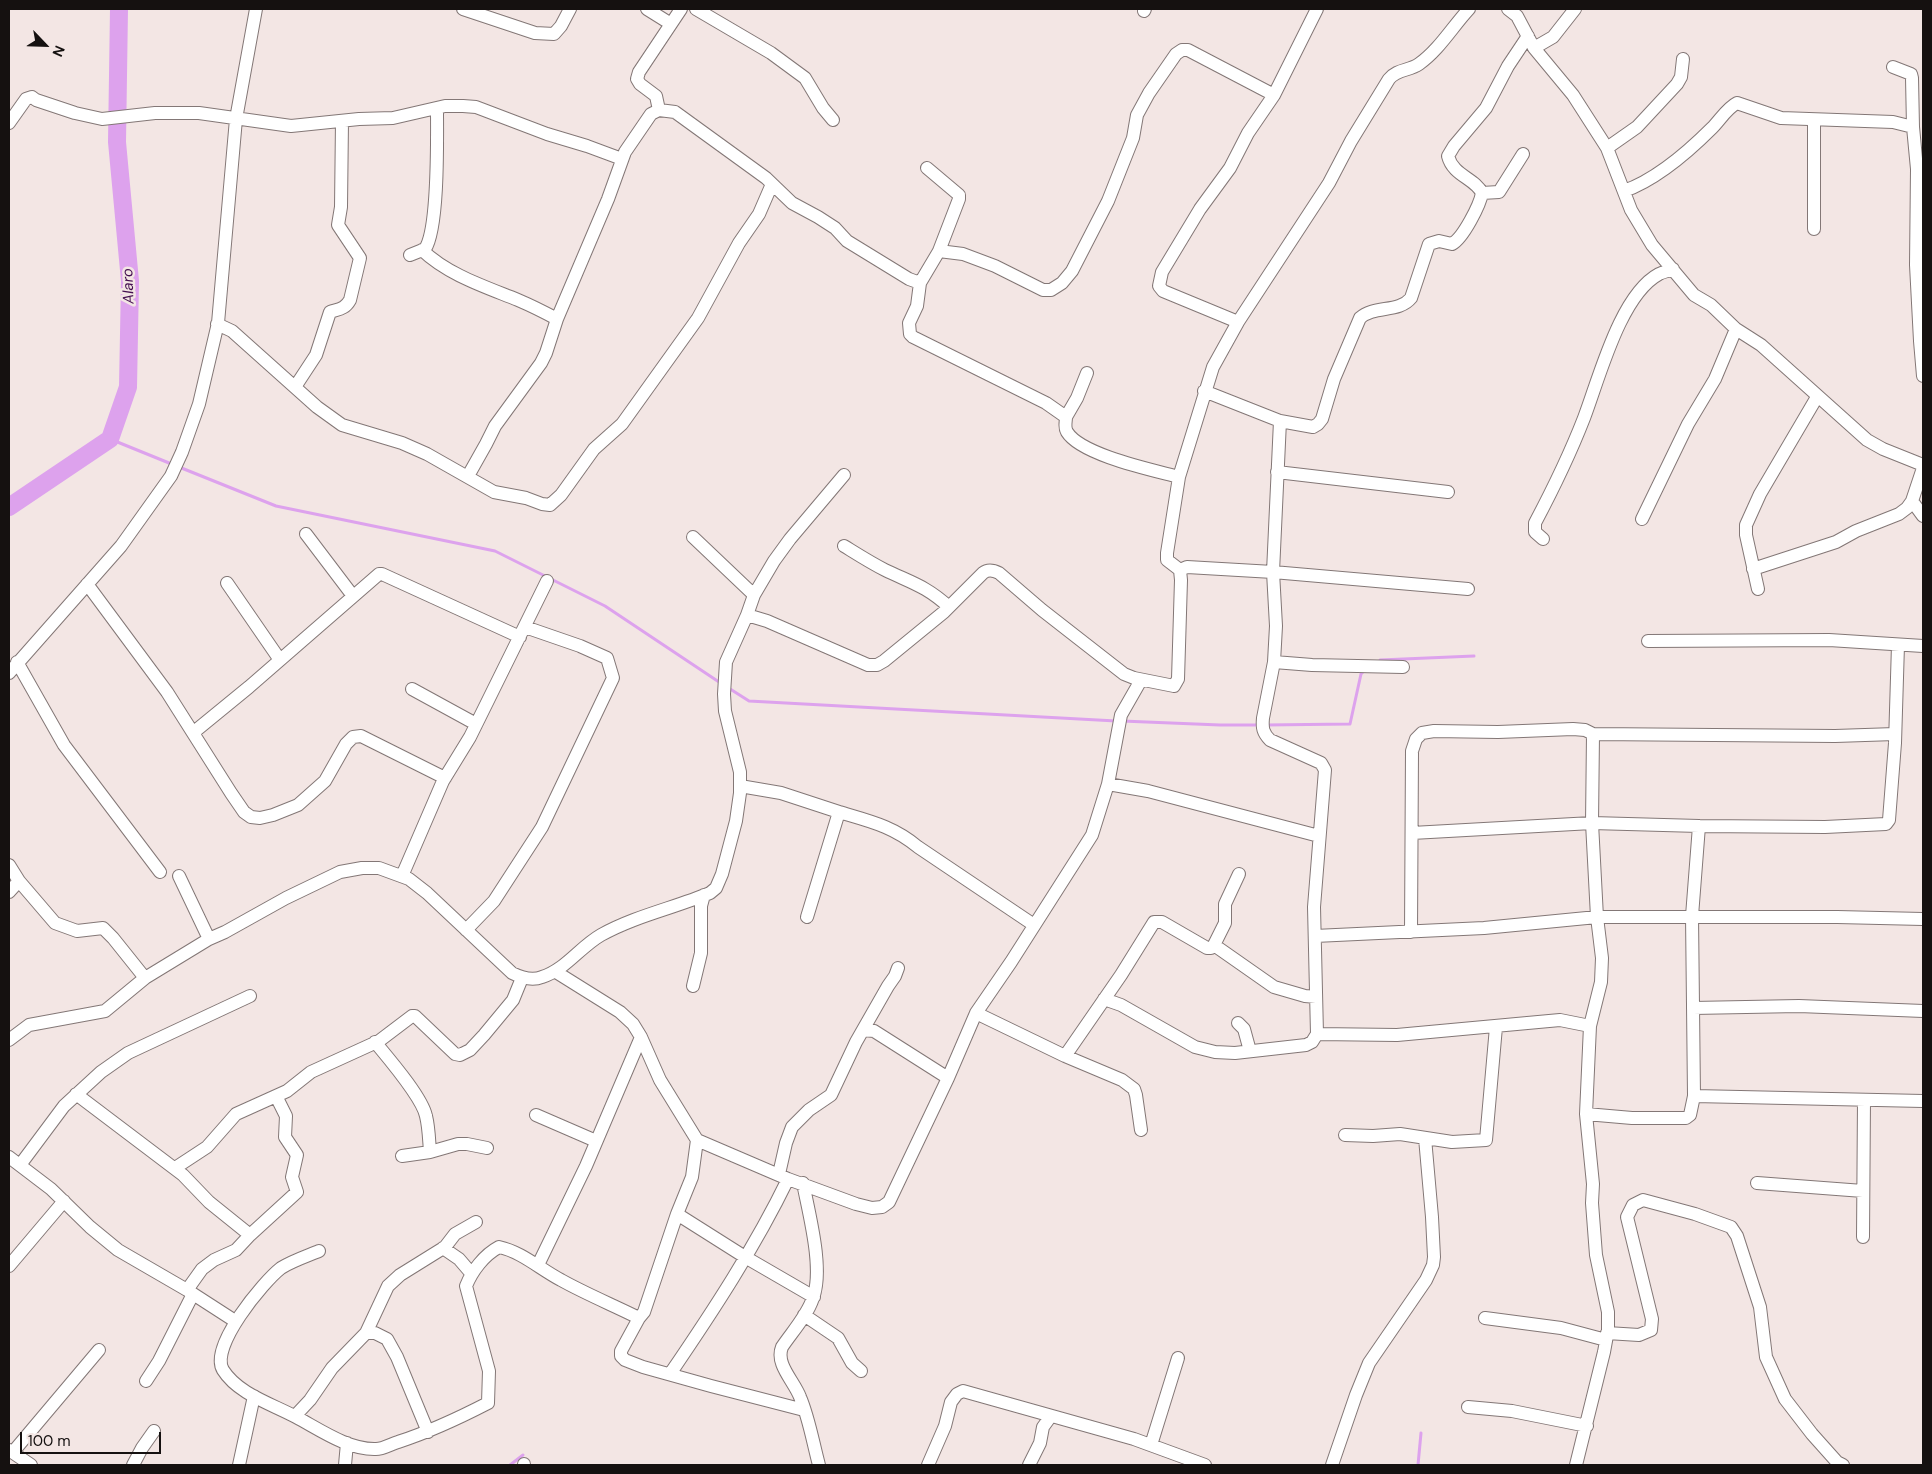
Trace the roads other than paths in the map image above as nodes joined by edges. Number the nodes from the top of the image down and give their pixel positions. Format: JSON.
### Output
{"nodes":[{"id":1,"x":256,"y":9,"type":"edge"},
{"id":2,"x":463,"y":9,"type":"edge"},
{"id":3,"x":570,"y":9,"type":"edge"},
{"id":4,"x":647,"y":9,"type":"edge"},
{"id":5,"x":681,"y":9,"type":"edge"},
{"id":6,"x":696,"y":9,"type":"edge"},
{"id":7,"x":1317,"y":9,"type":"edge"},
{"id":8,"x":1469,"y":9,"type":"edge"},
{"id":9,"x":1508,"y":9,"type":"edge"},
{"id":10,"x":1576,"y":9,"type":"edge"},
{"id":11,"x":671,"y":24,"type":"junction"},
{"id":12,"x":1528,"y":36,"type":"junction"},
{"id":13,"x":1534,"y":48,"type":"junction"},
{"id":14,"x":1682,"y":59,"type":"dead end"},
{"id":15,"x":1893,"y":66,"type":"dead end"},
{"id":16,"x":1274,"y":95,"type":"junction"},
{"id":17,"x":437,"y":108,"type":"junction"},
{"id":18,"x":659,"y":110,"type":"junction"},
{"id":19,"x":236,"y":119,"type":"junction"},
{"id":20,"x":833,"y":120,"type":"dead end"},
{"id":21,"x":1814,"y":120,"type":"junction"},
{"id":22,"x":342,"y":121,"type":"junction"},
{"id":23,"x":9,"y":123,"type":"edge"},
{"id":24,"x":1913,"y":127,"type":"junction"},
{"id":25,"x":1607,"y":148,"type":"junction"},
{"id":26,"x":1523,"y":154,"type":"dead end"},
{"id":27,"x":622,"y":159,"type":"junction"},
{"id":28,"x":927,"y":168,"type":"dead end"},
{"id":29,"x":772,"y":184,"type":"junction"},
{"id":30,"x":1624,"y":191,"type":"junction"},
{"id":31,"x":1482,"y":193,"type":"junction"},
{"id":32,"x":1920,"y":209,"type":"edge"},
{"id":33,"x":1814,"y":229,"type":"dead end"},
{"id":34,"x":422,"y":250,"type":"junction"},
{"id":35,"x":939,"y":251,"type":"junction"},
{"id":36,"x":410,"y":255,"type":"dead end"},
{"id":37,"x":1673,"y":269,"type":"junction"},
{"id":38,"x":920,"y":282,"type":"junction"},
{"id":39,"x":557,"y":318,"type":"junction"},
{"id":40,"x":1238,"y":322,"type":"junction"},
{"id":41,"x":217,"y":324,"type":"junction"},
{"id":42,"x":1736,"y":328,"type":"junction"},
{"id":43,"x":1087,"y":372,"type":"dead end"},
{"id":44,"x":1923,"y":376,"type":"edge"},
{"id":45,"x":294,"y":387,"type":"junction"},
{"id":46,"x":1204,"y":391,"type":"junction"},
{"id":47,"x":1817,"y":397,"type":"junction"},
{"id":48,"x":1066,"y":416,"type":"junction"},
{"id":49,"x":1280,"y":421,"type":"junction"},
{"id":50,"x":1923,"y":467,"type":"edge"},
{"id":51,"x":1277,"y":472,"type":"junction"},
{"id":52,"x":844,"y":475,"type":"dead end"},
{"id":53,"x":468,"y":476,"type":"junction"},
{"id":54,"x":1179,"y":477,"type":"junction"},
{"id":55,"x":1448,"y":492,"type":"dead end"},
{"id":56,"x":1912,"y":501,"type":"junction"},
{"id":57,"x":1923,"y":516,"type":"edge"},
{"id":58,"x":1642,"y":519,"type":"dead end"},
{"id":59,"x":306,"y":534,"type":"dead end"},
{"id":60,"x":692,"y":537,"type":"dead end"},
{"id":61,"x":1543,"y":539,"type":"dead end"},
{"id":62,"x":844,"y":546,"type":"dead end"},
{"id":63,"x":1753,"y":569,"type":"junction"},
{"id":64,"x":1180,"y":570,"type":"junction"},
{"id":65,"x":1273,"y":572,"type":"junction"},
{"id":66,"x":547,"y":581,"type":"dead end"},
{"id":67,"x":227,"y":583,"type":"dead end"},
{"id":68,"x":87,"y":584,"type":"junction"},
{"id":69,"x":1468,"y":589,"type":"dead end"},
{"id":70,"x":1758,"y":589,"type":"dead end"},
{"id":71,"x":754,"y":595,"type":"junction"},
{"id":72,"x":353,"y":596,"type":"junction"},
{"id":73,"x":949,"y":607,"type":"junction"},
{"id":74,"x":748,"y":615,"type":"junction"},
{"id":75,"x":522,"y":632,"type":"junction"},
{"id":76,"x":1648,"y":641,"type":"dead end"},
{"id":77,"x":1898,"y":645,"type":"junction"},
{"id":78,"x":1923,"y":646,"type":"edge"},
{"id":79,"x":280,"y":660,"type":"junction"},
{"id":80,"x":17,"y":662,"type":"junction"},
{"id":81,"x":1274,"y":662,"type":"junction"},
{"id":82,"x":1403,"y":667,"type":"dead end"},
{"id":83,"x":9,"y":673,"type":"edge"},
{"id":84,"x":1141,"y":680,"type":"junction"},
{"id":85,"x":412,"y":689,"type":"dead end"},
{"id":86,"x":476,"y":724,"type":"junction"},
{"id":87,"x":194,"y":732,"type":"junction"},
{"id":88,"x":1593,"y":734,"type":"junction"},
{"id":89,"x":1895,"y":734,"type":"junction"},
{"id":90,"x":445,"y":778,"type":"junction"},
{"id":91,"x":1108,"y":784,"type":"junction"},
{"id":92,"x":740,"y":786,"type":"junction"},
{"id":93,"x":839,"y":812,"type":"junction"},
{"id":94,"x":1592,"y":823,"type":"junction"},
{"id":95,"x":1699,"y":826,"type":"junction"},
{"id":96,"x":1412,"y":833,"type":"junction"},
{"id":97,"x":1319,"y":836,"type":"junction"},
{"id":98,"x":9,"y":865,"type":"edge"},
{"id":99,"x":160,"y":872,"type":"dead end"},
{"id":100,"x":1239,"y":874,"type":"dead end"},
{"id":101,"x":180,"y":876,"type":"dead end"},
{"id":102,"x":402,"y":876,"type":"junction"},
{"id":103,"x":19,"y":881,"type":"junction"},
{"id":104,"x":9,"y":892,"type":"edge"},
{"id":105,"x":704,"y":895,"type":"junction"},
{"id":106,"x":1692,"y":916,"type":"junction"},
{"id":107,"x":806,"y":917,"type":"dead end"},
{"id":108,"x":1597,"y":917,"type":"junction"},
{"id":109,"x":1923,"y":919,"type":"edge"},
{"id":110,"x":1034,"y":925,"type":"junction"},
{"id":111,"x":466,"y":930,"type":"junction"},
{"id":112,"x":1411,"y":932,"type":"junction"},
{"id":113,"x":1315,"y":936,"type":"junction"},
{"id":114,"x":209,"y":938,"type":"junction"},
{"id":115,"x":1214,"y":945,"type":"junction"},
{"id":116,"x":898,"y":968,"type":"dead end"},
{"id":117,"x":556,"y":972,"type":"junction"},
{"id":118,"x":145,"y":978,"type":"junction"},
{"id":119,"x":522,"y":978,"type":"junction"},
{"id":120,"x":693,"y":986,"type":"dead end"},
{"id":121,"x":250,"y":996,"type":"dead end"},
{"id":122,"x":1316,"y":997,"type":"junction"},
{"id":123,"x":1104,"y":999,"type":"junction"},
{"id":124,"x":1694,"y":1008,"type":"junction"},
{"id":125,"x":1923,"y":1011,"type":"edge"},
{"id":126,"x":976,"y":1013,"type":"junction"},
{"id":127,"x":1238,"y":1023,"type":"dead end"},
{"id":128,"x":1590,"y":1026,"type":"junction"},
{"id":129,"x":869,"y":1027,"type":"junction"},
{"id":130,"x":1496,"y":1027,"type":"junction"},
{"id":131,"x":1317,"y":1034,"type":"junction"},
{"id":132,"x":641,"y":1037,"type":"junction"},
{"id":133,"x":9,"y":1040,"type":"edge"},
{"id":134,"x":375,"y":1042,"type":"junction"},
{"id":135,"x":1250,"y":1051,"type":"junction"},
{"id":136,"x":1065,"y":1056,"type":"junction"},
{"id":137,"x":948,"y":1078,"type":"junction"},
{"id":138,"x":76,"y":1094,"type":"junction"},
{"id":139,"x":276,"y":1096,"type":"junction"},
{"id":140,"x":1694,"y":1096,"type":"junction"},
{"id":141,"x":1864,"y":1100,"type":"junction"},
{"id":142,"x":1923,"y":1101,"type":"edge"},
{"id":143,"x":1586,"y":1114,"type":"junction"},
{"id":144,"x":536,"y":1116,"type":"dead end"},
{"id":145,"x":1141,"y":1130,"type":"dead end"},
{"id":146,"x":1344,"y":1135,"type":"dead end"},
{"id":147,"x":1425,"y":1138,"type":"junction"},
{"id":148,"x":697,"y":1140,"type":"junction"},
{"id":149,"x":596,"y":1141,"type":"junction"},
{"id":150,"x":487,"y":1148,"type":"dead end"},
{"id":151,"x":430,"y":1152,"type":"junction"},
{"id":152,"x":402,"y":1156,"type":"dead end"},
{"id":153,"x":9,"y":1157,"type":"edge"},
{"id":154,"x":20,"y":1165,"type":"junction"},
{"id":155,"x":175,"y":1168,"type":"junction"},
{"id":156,"x":784,"y":1176,"type":"junction"},
{"id":157,"x":803,"y":1183,"type":"junction"},
{"id":158,"x":1757,"y":1183,"type":"dead end"},
{"id":159,"x":1863,"y":1191,"type":"junction"},
{"id":160,"x":64,"y":1202,"type":"junction"},
{"id":161,"x":678,"y":1214,"type":"junction"},
{"id":162,"x":476,"y":1222,"type":"dead end"},
{"id":163,"x":250,"y":1235,"type":"junction"},
{"id":164,"x":1863,"y":1237,"type":"dead end"},
{"id":165,"x":443,"y":1248,"type":"junction"},
{"id":166,"x":319,"y":1251,"type":"dead end"},
{"id":167,"x":745,"y":1257,"type":"junction"},
{"id":168,"x":538,"y":1265,"type":"junction"},
{"id":169,"x":9,"y":1266,"type":"edge"},
{"id":170,"x":471,"y":1273,"type":"junction"},
{"id":171,"x":190,"y":1292,"type":"junction"},
{"id":172,"x":814,"y":1296,"type":"junction"},
{"id":173,"x":804,"y":1315,"type":"junction"},
{"id":174,"x":639,"y":1318,"type":"junction"},
{"id":175,"x":1485,"y":1318,"type":"dead end"},
{"id":176,"x":236,"y":1321,"type":"junction"},
{"id":177,"x":366,"y":1333,"type":"junction"},
{"id":178,"x":1607,"y":1336,"type":"junction"},
{"id":179,"x":99,"y":1350,"type":"dead end"},
{"id":180,"x":1178,"y":1358,"type":"dead end"},
{"id":181,"x":861,"y":1371,"type":"dead end"},
{"id":182,"x":670,"y":1374,"type":"junction"},
{"id":183,"x":146,"y":1381,"type":"dead end"},
{"id":184,"x":254,"y":1396,"type":"junction"},
{"id":185,"x":1468,"y":1407,"type":"dead end"},
{"id":186,"x":804,"y":1410,"type":"junction"},
{"id":187,"x":295,"y":1416,"type":"junction"},
{"id":188,"x":1051,"y":1416,"type":"junction"},
{"id":189,"x":1587,"y":1426,"type":"junction"},
{"id":190,"x":154,"y":1431,"type":"dead end"},
{"id":191,"x":428,"y":1432,"type":"junction"},
{"id":192,"x":347,"y":1443,"type":"junction"},
{"id":193,"x":1151,"y":1445,"type":"junction"},
{"id":194,"x":11,"y":1451,"type":"edge"},
{"id":195,"x":31,"y":1465,"type":"edge"},
{"id":196,"x":134,"y":1465,"type":"edge"},
{"id":197,"x":239,"y":1465,"type":"edge"},
{"id":198,"x":345,"y":1465,"type":"edge"},
{"id":199,"x":819,"y":1465,"type":"edge"},
{"id":200,"x":928,"y":1465,"type":"edge"},
{"id":201,"x":1029,"y":1465,"type":"edge"},
{"id":202,"x":1205,"y":1465,"type":"edge"},
{"id":203,"x":1332,"y":1465,"type":"edge"},
{"id":204,"x":1576,"y":1465,"type":"edge"},
{"id":205,"x":1843,"y":1465,"type":"edge"}],
"edges":[{"from":1,"to":19,"type":"street"},
{"from":2,"to":3,"type":"street"},
{"from":4,"to":11,"type":"street"},
{"from":5,"to":11,"type":"street"},
{"from":6,"to":20,"type":"street"},
{"from":7,"to":16,"type":"street"},
{"from":8,"to":40,"type":"street"},
{"from":9,"to":12,"type":"street"},
{"from":10,"to":13,"type":"street"},
{"from":11,"to":18,"type":"street"},
{"from":12,"to":13,"type":"street"},
{"from":12,"to":31,"type":"street"},
{"from":13,"to":25,"type":"street"},
{"from":14,"to":25,"type":"street"},
{"from":15,"to":24,"type":"street"},
{"from":16,"to":35,"type":"street"},
{"from":16,"to":40,"type":"street"},
{"from":17,"to":22,"type":"street"},
{"from":17,"to":27,"type":"street"},
{"from":17,"to":34,"type":"street"},
{"from":18,"to":27,"type":"street"},
{"from":18,"to":29,"type":"street"},
{"from":19,"to":22,"type":"street"},
{"from":19,"to":23,"type":"street"},
{"from":19,"to":41,"type":"street"},
{"from":21,"to":24,"type":"street"},
{"from":21,"to":30,"type":"street"},
{"from":21,"to":33,"type":"street"},
{"from":22,"to":45,"type":"street"},
{"from":24,"to":32,"type":"street"},
{"from":25,"to":30,"type":"street"},
{"from":26,"to":31,"type":"street"},
{"from":27,"to":39,"type":"street"},
{"from":28,"to":35,"type":"street"},
{"from":29,"to":38,"type":"street"},
{"from":29,"to":53,"type":"street"},
{"from":30,"to":37,"type":"street"},
{"from":31,"to":49,"type":"street"},
{"from":32,"to":44,"type":"street"},
{"from":34,"to":36,"type":"street"},
{"from":34,"to":39,"type":"street"},
{"from":35,"to":38,"type":"street"},
{"from":37,"to":42,"type":"street"},
{"from":37,"to":61,"type":"street"},
{"from":38,"to":48,"type":"street"},
{"from":39,"to":53,"type":"street"},
{"from":40,"to":46,"type":"street"},
{"from":41,"to":45,"type":"street"},
{"from":41,"to":68,"type":"street"},
{"from":42,"to":47,"type":"street"},
{"from":42,"to":58,"type":"street"},
{"from":43,"to":48,"type":"street"},
{"from":45,"to":53,"type":"street"},
{"from":46,"to":49,"type":"street"},
{"from":46,"to":54,"type":"street"},
{"from":47,"to":50,"type":"street"},
{"from":47,"to":63,"type":"street"},
{"from":48,"to":54,"type":"street"},
{"from":49,"to":51,"type":"street"},
{"from":50,"to":56,"type":"street"},
{"from":51,"to":55,"type":"street"},
{"from":51,"to":65,"type":"street"},
{"from":52,"to":71,"type":"street"},
{"from":54,"to":64,"type":"street"},
{"from":56,"to":57,"type":"street"},
{"from":56,"to":63,"type":"street"},
{"from":59,"to":72,"type":"street"},
{"from":60,"to":71,"type":"street"},
{"from":62,"to":73,"type":"street"},
{"from":63,"to":70,"type":"street"},
{"from":64,"to":65,"type":"street"},
{"from":64,"to":84,"type":"street"},
{"from":65,"to":69,"type":"street"},
{"from":65,"to":81,"type":"street"},
{"from":66,"to":75,"type":"street"},
{"from":67,"to":79,"type":"street"},
{"from":68,"to":80,"type":"street"},
{"from":68,"to":87,"type":"street"},
{"from":71,"to":74,"type":"street"},
{"from":72,"to":75,"type":"street"},
{"from":72,"to":79,"type":"street"},
{"from":73,"to":74,"type":"street"},
{"from":73,"to":84,"type":"street"},
{"from":74,"to":92,"type":"street"},
{"from":75,"to":86,"type":"street"},
{"from":75,"to":111,"type":"street"},
{"from":76,"to":77,"type":"street"},
{"from":77,"to":78,"type":"street"},
{"from":77,"to":89,"type":"street"},
{"from":79,"to":87,"type":"street"},
{"from":80,"to":83,"type":"street"},
{"from":80,"to":99,"type":"street"},
{"from":81,"to":82,"type":"street"},
{"from":81,"to":97,"type":"street"},
{"from":84,"to":91,"type":"street"},
{"from":85,"to":86,"type":"street"},
{"from":86,"to":90,"type":"street"},
{"from":87,"to":90,"type":"street"},
{"from":88,"to":89,"type":"street"},
{"from":88,"to":94,"type":"street"},
{"from":88,"to":96,"type":"street"},
{"from":89,"to":95,"type":"street"},
{"from":90,"to":102,"type":"street"},
{"from":91,"to":97,"type":"street"},
{"from":91,"to":110,"type":"street"},
{"from":92,"to":93,"type":"street"},
{"from":92,"to":105,"type":"street"},
{"from":93,"to":107,"type":"street"},
{"from":93,"to":110,"type":"street"},
{"from":94,"to":95,"type":"street"},
{"from":94,"to":96,"type":"street"},
{"from":94,"to":108,"type":"street"},
{"from":95,"to":106,"type":"street"},
{"from":96,"to":112,"type":"street"},
{"from":97,"to":113,"type":"street"},
{"from":98,"to":103,"type":"street"},
{"from":100,"to":115,"type":"street"},
{"from":101,"to":114,"type":"street"},
{"from":102,"to":111,"type":"street"},
{"from":102,"to":114,"type":"street"},
{"from":103,"to":104,"type":"street"},
{"from":103,"to":118,"type":"street"},
{"from":105,"to":117,"type":"street"},
{"from":105,"to":120,"type":"street"},
{"from":106,"to":108,"type":"street"},
{"from":106,"to":109,"type":"street"},
{"from":106,"to":124,"type":"street"},
{"from":108,"to":112,"type":"street"},
{"from":108,"to":128,"type":"street"},
{"from":110,"to":126,"type":"street"},
{"from":111,"to":119,"type":"street"},
{"from":112,"to":113,"type":"street"},
{"from":113,"to":122,"type":"street"},
{"from":114,"to":118,"type":"street"},
{"from":115,"to":122,"type":"street"},
{"from":115,"to":123,"type":"street"},
{"from":116,"to":129,"type":"street"},
{"from":117,"to":119,"type":"street"},
{"from":117,"to":132,"type":"street"},
{"from":118,"to":133,"type":"street"},
{"from":119,"to":134,"type":"street"},
{"from":121,"to":138,"type":"street"},
{"from":122,"to":131,"type":"street"},
{"from":123,"to":135,"type":"street"},
{"from":123,"to":136,"type":"street"},
{"from":124,"to":125,"type":"street"},
{"from":124,"to":140,"type":"street"},
{"from":126,"to":136,"type":"street"},
{"from":126,"to":137,"type":"street"},
{"from":127,"to":135,"type":"street"},
{"from":128,"to":130,"type":"street"},
{"from":128,"to":143,"type":"street"},
{"from":129,"to":137,"type":"street"},
{"from":129,"to":156,"type":"street"},
{"from":130,"to":131,"type":"street"},
{"from":130,"to":147,"type":"street"},
{"from":131,"to":135,"type":"street"},
{"from":132,"to":148,"type":"street"},
{"from":132,"to":149,"type":"street"},
{"from":134,"to":139,"type":"street"},
{"from":134,"to":151,"type":"street"},
{"from":136,"to":145,"type":"street"},
{"from":137,"to":157,"type":"street"},
{"from":138,"to":154,"type":"street"},
{"from":138,"to":155,"type":"street"},
{"from":139,"to":155,"type":"street"},
{"from":139,"to":163,"type":"street"},
{"from":140,"to":141,"type":"street"},
{"from":140,"to":143,"type":"street"},
{"from":141,"to":142,"type":"street"},
{"from":141,"to":159,"type":"street"},
{"from":143,"to":178,"type":"street"},
{"from":144,"to":149,"type":"street"},
{"from":146,"to":147,"type":"street"},
{"from":147,"to":203,"type":"street"},
{"from":148,"to":156,"type":"street"},
{"from":148,"to":161,"type":"street"},
{"from":149,"to":168,"type":"street"},
{"from":150,"to":151,"type":"street"},
{"from":151,"to":152,"type":"street"},
{"from":153,"to":154,"type":"street"},
{"from":154,"to":160,"type":"street"},
{"from":155,"to":163,"type":"street"},
{"from":156,"to":157,"type":"street"},
{"from":156,"to":167,"type":"street"},
{"from":157,"to":172,"type":"street"},
{"from":158,"to":159,"type":"street"},
{"from":159,"to":164,"type":"street"},
{"from":160,"to":169,"type":"street"},
{"from":160,"to":171,"type":"street"},
{"from":161,"to":167,"type":"street"},
{"from":161,"to":174,"type":"street"},
{"from":162,"to":165,"type":"street"},
{"from":163,"to":171,"type":"street"},
{"from":165,"to":170,"type":"street"},
{"from":165,"to":177,"type":"street"},
{"from":166,"to":176,"type":"street"},
{"from":167,"to":172,"type":"street"},
{"from":167,"to":182,"type":"street"},
{"from":168,"to":170,"type":"street"},
{"from":168,"to":174,"type":"street"},
{"from":170,"to":191,"type":"street"},
{"from":171,"to":176,"type":"street"},
{"from":171,"to":183,"type":"street"},
{"from":172,"to":173,"type":"street"},
{"from":173,"to":181,"type":"street"},
{"from":173,"to":186,"type":"street"},
{"from":174,"to":182,"type":"street"},
{"from":175,"to":178,"type":"street"},
{"from":176,"to":184,"type":"street"},
{"from":177,"to":187,"type":"street"},
{"from":177,"to":191,"type":"street"},
{"from":178,"to":189,"type":"street"},
{"from":178,"to":205,"type":"street"},
{"from":179,"to":194,"type":"street"},
{"from":180,"to":193,"type":"street"},
{"from":182,"to":186,"type":"street"},
{"from":184,"to":187,"type":"street"},
{"from":184,"to":197,"type":"street"},
{"from":185,"to":189,"type":"street"},
{"from":186,"to":199,"type":"street"},
{"from":187,"to":192,"type":"street"},
{"from":188,"to":193,"type":"street"},
{"from":188,"to":200,"type":"street"},
{"from":188,"to":201,"type":"street"},
{"from":189,"to":204,"type":"street"},
{"from":190,"to":196,"type":"street"},
{"from":191,"to":192,"type":"street"},
{"from":192,"to":198,"type":"street"},
{"from":193,"to":202,"type":"street"},
{"from":194,"to":195,"type":"street"}]}
